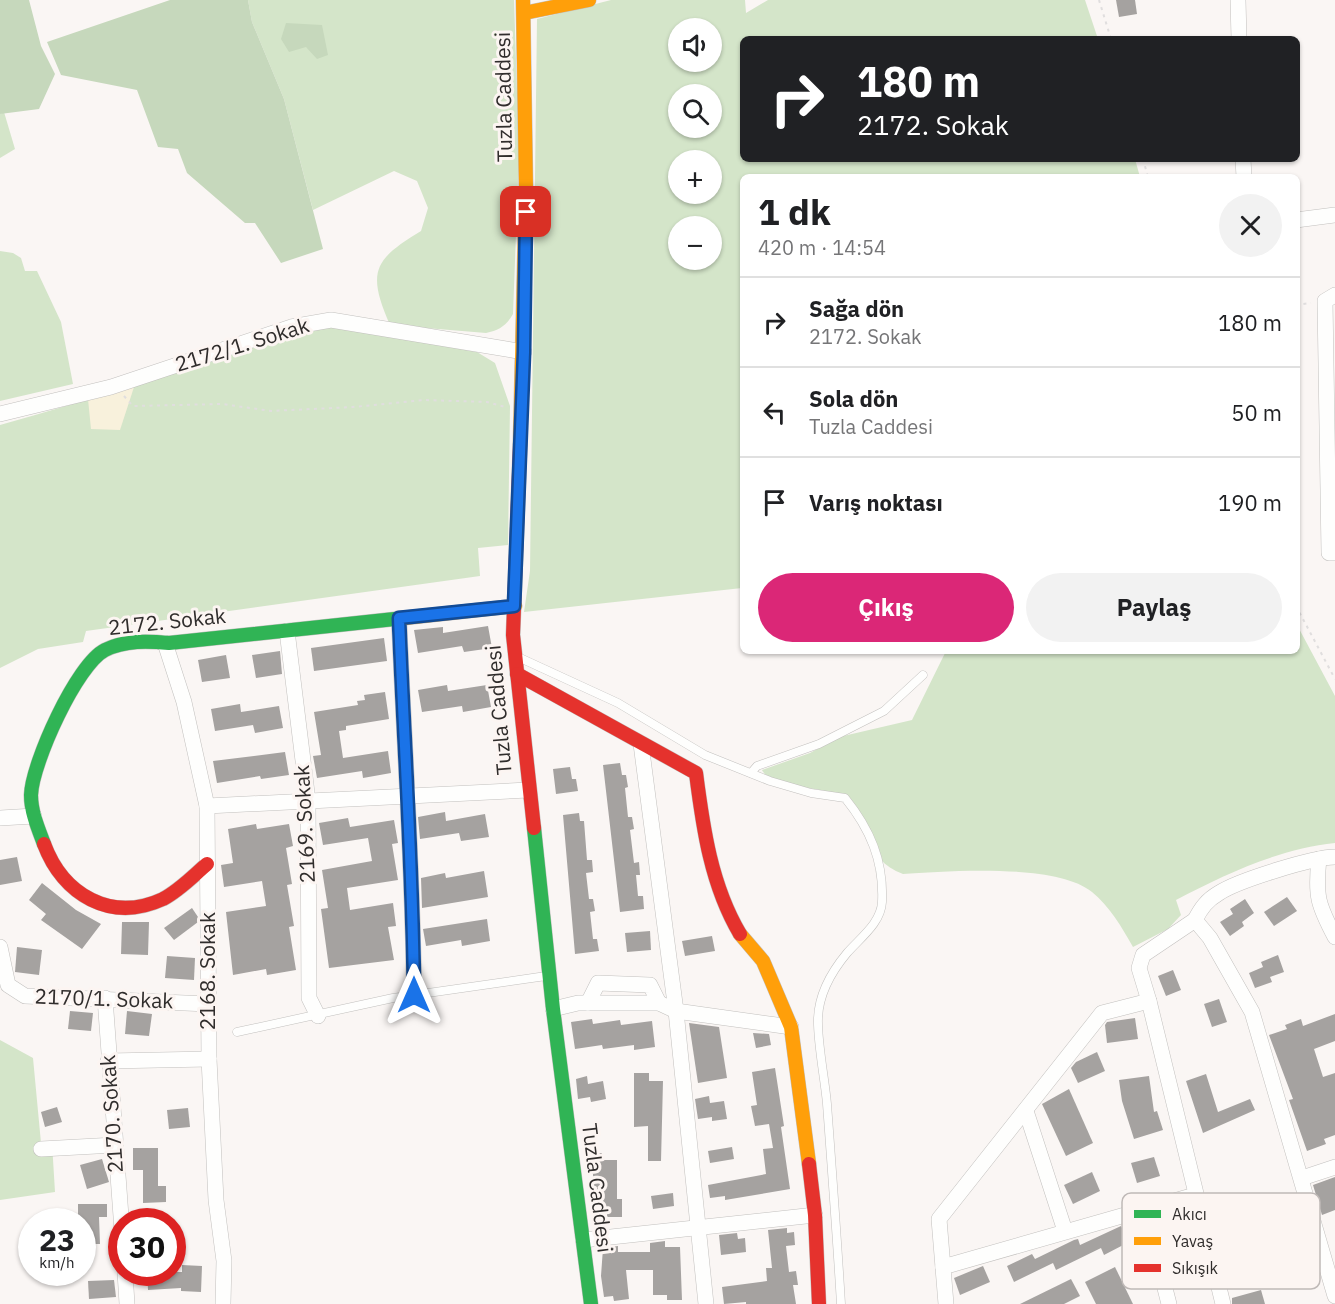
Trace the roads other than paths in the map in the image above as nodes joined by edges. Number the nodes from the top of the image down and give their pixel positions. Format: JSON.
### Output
{"nodes":[{"id":1,"x":589,"y":0,"type":"edge"},
{"id":2,"x":1238,"y":0,"type":"edge"},
{"id":3,"x":524,"y":7,"type":"edge"},
{"id":4,"x":1239,"y":36,"type":"edge"},
{"id":5,"x":1335,"y":215,"type":"edge"},
{"id":6,"x":1300,"y":219,"type":"edge"},
{"id":7,"x":1335,"y":295,"type":"edge"},
{"id":8,"x":524,"y":352,"type":"junction"},
{"id":9,"x":0,"y":414,"type":"edge"},
{"id":10,"x":1335,"y":553,"type":"edge"},
{"id":11,"x":514,"y":606,"type":"junction"},
{"id":12,"x":399,"y":618,"type":"junction"},
{"id":13,"x":287,"y":631,"type":"junction"},
{"id":14,"x":165,"y":643,"type":"junction"},
{"id":15,"x":515,"y":656,"type":"junction"},
{"id":16,"x":516,"y":674,"type":"junction"},
{"id":17,"x":923,"y":675,"type":"dead end"},
{"id":18,"x":641,"y":744,"type":"junction"},
{"id":19,"x":751,"y":773,"type":"junction"},
{"id":20,"x":528,"y":790,"type":"junction"},
{"id":21,"x":406,"y":796,"type":"junction"},
{"id":22,"x":308,"y":801,"type":"junction"},
{"id":23,"x":207,"y":806,"type":"junction"},
{"id":24,"x":34,"y":816,"type":"junction"},
{"id":25,"x":0,"y":818,"type":"edge"},
{"id":26,"x":1335,"y":857,"type":"edge"},
{"id":27,"x":1319,"y":860,"type":"junction"},
{"id":28,"x":207,"y":864,"type":"junction"},
{"id":29,"x":1195,"y":920,"type":"junction"},
{"id":30,"x":1335,"y":937,"type":"edge"},
{"id":31,"x":0,"y":947,"type":"edge"},
{"id":32,"x":549,"y":976,"type":"junction"},
{"id":33,"x":414,"y":995,"type":"junction"},
{"id":34,"x":105,"y":998,"type":"junction"},
{"id":35,"x":1149,"y":1001,"type":"junction"},
{"id":36,"x":208,"y":1004,"type":"junction"},
{"id":37,"x":553,"y":1009,"type":"junction"},
{"id":38,"x":676,"y":1011,"type":"junction"},
{"id":39,"x":318,"y":1016,"type":"junction"},
{"id":40,"x":791,"y":1027,"type":"junction"},
{"id":41,"x":237,"y":1032,"type":"dead end"},
{"id":42,"x":209,"y":1059,"type":"junction"},
{"id":43,"x":108,"y":1061,"type":"junction"},
{"id":44,"x":1026,"y":1111,"type":"junction"},
{"id":45,"x":115,"y":1145,"type":"junction"},
{"id":46,"x":41,"y":1149,"type":"dead end"},
{"id":47,"x":1335,"y":1167,"type":"edge"},
{"id":48,"x":1302,"y":1178,"type":"junction"},
{"id":49,"x":1195,"y":1193,"type":"edge"},
{"id":50,"x":1306,"y":1193,"type":"edge"},
{"id":51,"x":120,"y":1208,"type":"edge"},
{"id":52,"x":815,"y":1215,"type":"junction"},
{"id":53,"x":1122,"y":1216,"type":"edge"},
{"id":54,"x":698,"y":1228,"type":"junction"},
{"id":55,"x":1065,"y":1231,"type":"junction"},
{"id":56,"x":583,"y":1240,"type":"junction"},
{"id":57,"x":1320,"y":1242,"type":"edge"},
{"id":58,"x":943,"y":1267,"type":"junction"},
{"id":59,"x":126,"y":1286,"type":"edge"},
{"id":60,"x":1165,"y":1289,"type":"edge"},
{"id":61,"x":1219,"y":1289,"type":"edge"},
{"id":62,"x":1335,"y":1296,"type":"edge"},
{"id":63,"x":127,"y":1304,"type":"edge"},
{"id":64,"x":223,"y":1304,"type":"edge"},
{"id":65,"x":591,"y":1304,"type":"edge"},
{"id":66,"x":706,"y":1304,"type":"edge"},
{"id":67,"x":819,"y":1304,"type":"edge"},
{"id":68,"x":841,"y":1304,"type":"edge"},
{"id":69,"x":946,"y":1304,"type":"edge"},
{"id":70,"x":1169,"y":1304,"type":"edge"},
{"id":71,"x":1223,"y":1304,"type":"edge"}],
"edges":[{"from":1,"to":3,"type":"street"},
{"from":2,"to":4,"type":"street"},
{"from":3,"to":8,"type":"street","name":"Tuzla Caddesi"},
{"from":5,"to":6,"type":"street"},
{"from":7,"to":10,"type":"street"},
{"from":8,"to":9,"type":"street","name":"2172/1. Sokak"},
{"from":8,"to":11,"type":"street","name":"Tuzla Caddesi"},
{"from":11,"to":12,"type":"street","name":"2172. Sokak"},
{"from":11,"to":15,"type":"street","name":"Tuzla Caddesi"},
{"from":12,"to":13,"type":"street","name":"2172. Sokak"},
{"from":12,"to":21,"type":"street"},
{"from":13,"to":14,"type":"street","name":"2172. Sokak"},
{"from":13,"to":22,"type":"street","name":"2169. Sokak"},
{"from":14,"to":23,"type":"street","name":"2168. Sokak"},
{"from":14,"to":24,"type":"street","name":"2172. Sokak"},
{"from":15,"to":16,"type":"street","name":"Tuzla Caddesi"},
{"from":15,"to":19,"type":"lane"},
{"from":16,"to":18,"type":"street"},
{"from":16,"to":20,"type":"street","name":"Tuzla Caddesi"},
{"from":17,"to":19,"type":"lane"},
{"from":18,"to":38,"type":"street"},
{"from":18,"to":40,"type":"street"},
{"from":19,"to":68,"type":"lane"},
{"from":20,"to":21,"type":"street"},
{"from":20,"to":32,"type":"street","name":"Tuzla Caddesi"},
{"from":21,"to":22,"type":"street"},
{"from":21,"to":33,"type":"street"},
{"from":22,"to":23,"type":"street"},
{"from":22,"to":39,"type":"street","name":"2169. Sokak"},
{"from":23,"to":28,"type":"street","name":"2168. Sokak"},
{"from":24,"to":25,"type":"street"},
{"from":24,"to":28,"type":"street","name":"2172. Sokak"},
{"from":26,"to":27,"type":"street"},
{"from":27,"to":29,"type":"street"},
{"from":27,"to":30,"type":"street"},
{"from":28,"to":36,"type":"street","name":"2168. Sokak"},
{"from":29,"to":35,"type":"street"},
{"from":29,"to":48,"type":"street"},
{"from":31,"to":34,"type":"street","name":"2170/1. Sokak"},
{"from":32,"to":33,"type":"lane"},
{"from":32,"to":37,"type":"street","name":"Tuzla Caddesi"},
{"from":33,"to":39,"type":"lane"},
{"from":34,"to":36,"type":"street","name":"2170/1. Sokak"},
{"from":34,"to":43,"type":"street","name":"2170. Sokak"},
{"from":35,"to":44,"type":"street"},
{"from":35,"to":49,"type":"street"},
{"from":36,"to":42,"type":"street","name":"2168. Sokak"},
{"from":37,"to":38,"type":"street"},
{"from":37,"to":56,"type":"street","name":"Tuzla Caddesi"},
{"from":38,"to":40,"type":"street"},
{"from":38,"to":54,"type":"street"},
{"from":39,"to":41,"type":"lane"},
{"from":40,"to":52,"type":"street"},
{"from":42,"to":43,"type":"street"},
{"from":42,"to":64,"type":"street","name":"2168. Sokak"},
{"from":43,"to":45,"type":"street","name":"2170. Sokak"},
{"from":44,"to":55,"type":"street"},
{"from":44,"to":58,"type":"street"},
{"from":45,"to":46,"type":"street"},
{"from":45,"to":51,"type":"street","name":"2170. Sokak"},
{"from":47,"to":48,"type":"street"},
{"from":48,"to":50,"type":"street"},
{"from":52,"to":54,"type":"street"},
{"from":52,"to":67,"type":"street"},
{"from":53,"to":55,"type":"street"},
{"from":54,"to":56,"type":"street"},
{"from":54,"to":66,"type":"street"},
{"from":55,"to":58,"type":"street"},
{"from":56,"to":65,"type":"street","name":"Tuzla Caddesi"},
{"from":57,"to":62,"type":"street"},
{"from":58,"to":69,"type":"street"},
{"from":59,"to":63,"type":"street"},
{"from":60,"to":70,"type":"street"},
{"from":61,"to":71,"type":"street"}]}
